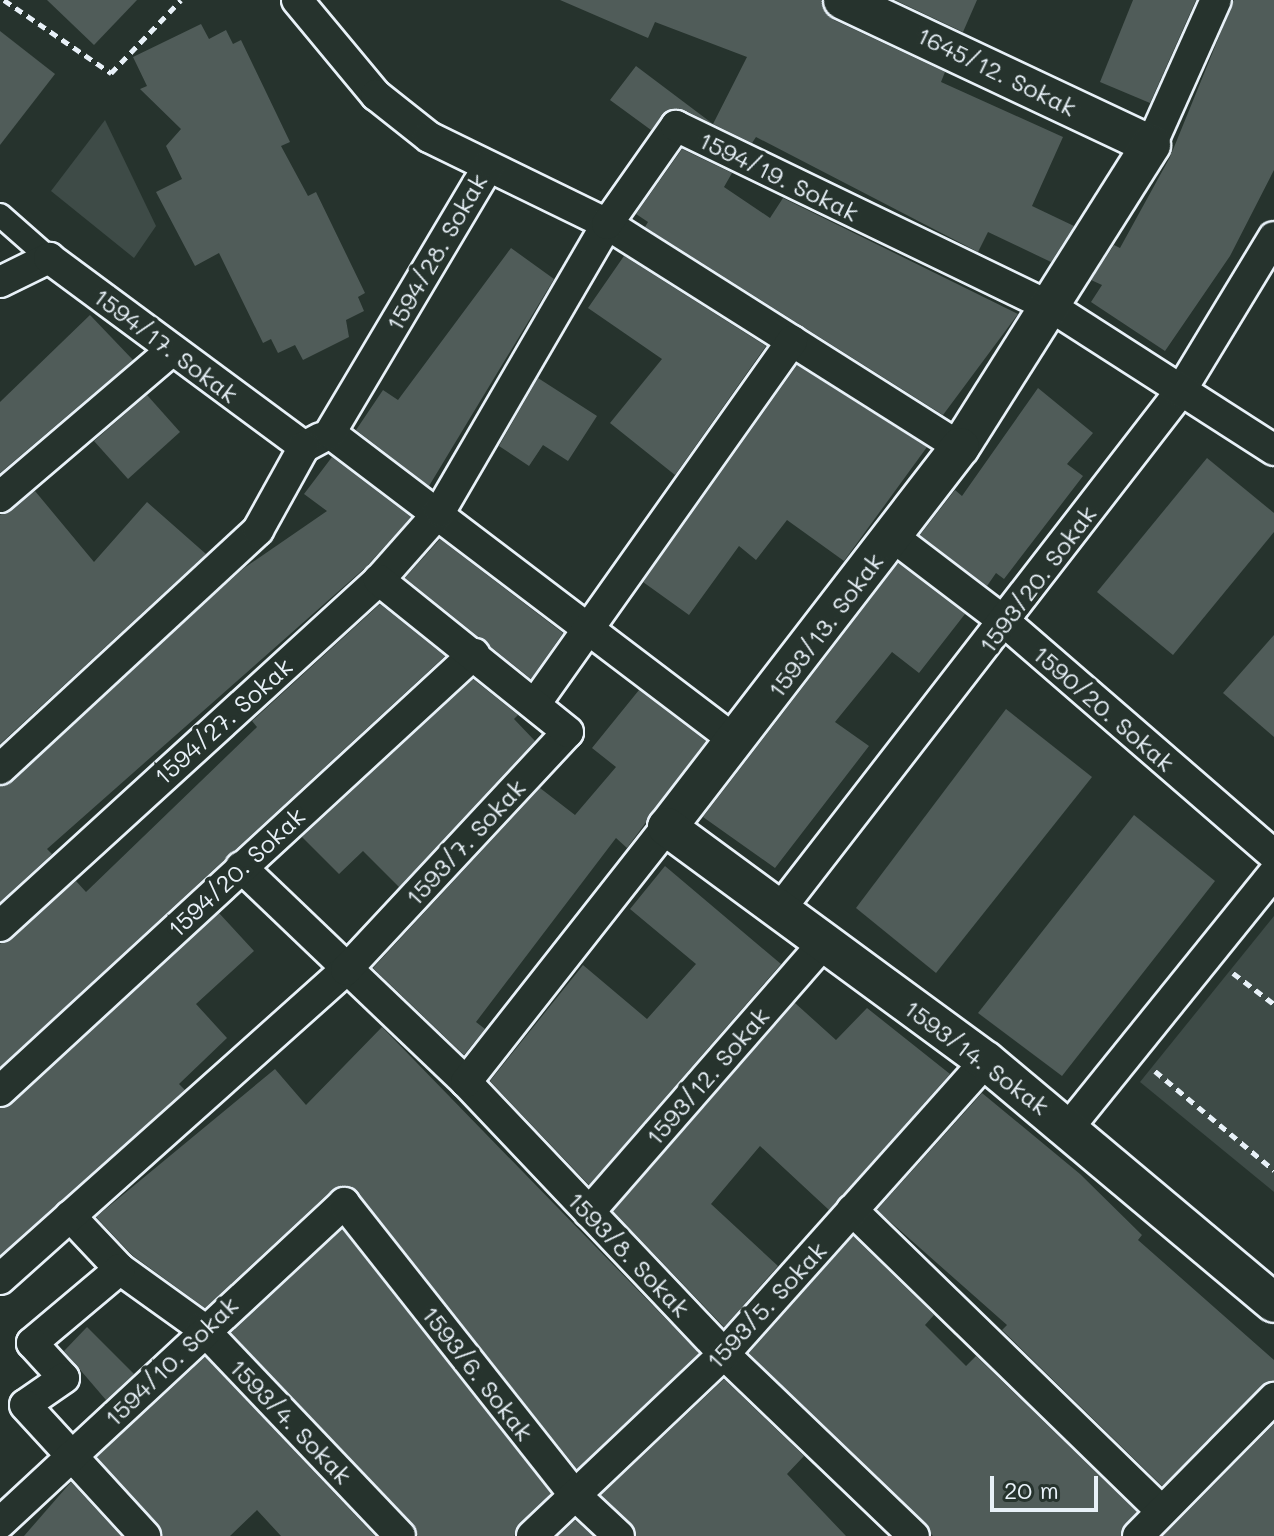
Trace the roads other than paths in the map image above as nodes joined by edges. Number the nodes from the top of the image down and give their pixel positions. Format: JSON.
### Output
{"nodes":[{"id":1,"x":297,"y":0,"type":"edge"},
{"id":2,"x":843,"y":0,"type":"edge"},
{"id":3,"x":1216,"y":0,"type":"edge"},
{"id":4,"x":1151,"y":145,"type":"junction"},
{"id":5,"x":488,"y":167,"type":"junction"},
{"id":6,"x":0,"y":215,"type":"edge"},
{"id":7,"x":607,"y":224,"type":"junction"},
{"id":8,"x":1274,"y":237,"type":"edge"},
{"id":9,"x":49,"y":258,"type":"junction"},
{"id":10,"x":0,"y":282,"type":"edge"},
{"id":11,"x":1053,"y":308,"type":"junction"},
{"id":12,"x":792,"y":341,"type":"junction"},
{"id":13,"x":172,"y":350,"type":"junction"},
{"id":14,"x":1180,"y":392,"type":"junction"},
{"id":15,"x":317,"y":440,"type":"junction"},
{"id":16,"x":960,"y":447,"type":"junction"},
{"id":17,"x":1274,"y":450,"type":"edge"},
{"id":18,"x":0,"y":497,"type":"edge"},
{"id":19,"x":440,"y":511,"type":"junction"},
{"id":20,"x":892,"y":536,"type":"junction"},
{"id":21,"x":379,"y":580,"type":"junction"},
{"id":22,"x":1005,"y":622,"type":"junction"},
{"id":23,"x":590,"y":628,"type":"junction"},
{"id":24,"x":474,"y":654,"type":"junction"},
{"id":25,"x":535,"y":704,"type":"junction"},
{"id":26,"x":737,"y":742,"type":"junction"},
{"id":27,"x":0,"y":769,"type":"edge"},
{"id":28,"x":667,"y":827,"type":"junction"},
{"id":29,"x":1274,"y":855,"type":"edge"},
{"id":30,"x":241,"y":867,"type":"junction"},
{"id":31,"x":1274,"y":873,"type":"edge"},
{"id":32,"x":780,"y":909,"type":"junction"},
{"id":33,"x":0,"y":926,"type":"edge"},
{"id":34,"x":825,"y":941,"type":"junction"},
{"id":35,"x":346,"y":970,"type":"junction"},
{"id":36,"x":986,"y":1061,"type":"junction"},
{"id":37,"x":466,"y":1082,"type":"junction"},
{"id":38,"x":0,"y":1091,"type":"edge"},
{"id":39,"x":1069,"y":1127,"type":"junction"},
{"id":40,"x":344,"y":1203,"type":"joint"},
{"id":41,"x":852,"y":1210,"type":"junction"},
{"id":42,"x":589,"y":1212,"type":"junction"},
{"id":43,"x":70,"y":1216,"type":"junction"},
{"id":44,"x":120,"y":1269,"type":"junction"},
{"id":45,"x":0,"y":1279,"type":"edge"},
{"id":46,"x":1274,"y":1303,"type":"edge"},
{"id":47,"x":202,"y":1328,"type":"junction"},
{"id":48,"x":724,"y":1354,"type":"junction"},
{"id":49,"x":1274,"y":1398,"type":"edge"},
{"id":50,"x":71,"y":1457,"type":"junction"},
{"id":51,"x":575,"y":1495,"type":"junction"},
{"id":52,"x":1162,"y":1511,"type":"junction"},
{"id":53,"x":0,"y":1523,"type":"edge"},
{"id":54,"x":897,"y":1530,"type":"edge"},
{"id":55,"x":145,"y":1536,"type":"edge"},
{"id":56,"x":400,"y":1536,"type":"edge"},
{"id":57,"x":532,"y":1536,"type":"edge"},
{"id":58,"x":619,"y":1536,"type":"edge"},
{"id":59,"x":1138,"y":1536,"type":"edge"}],
"edges":[{"from":1,"to":5,"type":"street","name":"1594/28. Sokak"},
{"from":2,"to":4,"type":"street","name":"1645/12. Sokak"},
{"from":3,"to":4,"type":"street"},
{"from":4,"to":11,"type":"street","name":"1593/13. Sokak"},
{"from":5,"to":7,"type":"street"},
{"from":5,"to":15,"type":"street","name":"1594/28. Sokak"},
{"from":6,"to":9,"type":"street"},
{"from":7,"to":11,"type":"street","name":"1594/19. Sokak"},
{"from":7,"to":12,"type":"street"},
{"from":7,"to":19,"type":"street","name":"1594/19. Sokak"},
{"from":8,"to":14,"type":"street","name":"1593/20. Sokak"},
{"from":9,"to":10,"type":"street"},
{"from":9,"to":13,"type":"street","name":"1594/17. Sokak"},
{"from":11,"to":14,"type":"street","name":"1594/19. Sokak"},
{"from":11,"to":16,"type":"street","name":"1593/13. Sokak"},
{"from":12,"to":16,"type":"street"},
{"from":12,"to":23,"type":"street"},
{"from":13,"to":15,"type":"street","name":"1594/17. Sokak"},
{"from":13,"to":18,"type":"street"},
{"from":14,"to":17,"type":"street","name":"1594/19. Sokak"},
{"from":14,"to":22,"type":"street","name":"1593/20. Sokak"},
{"from":15,"to":19,"type":"street","name":"1594/17. Sokak"},
{"from":15,"to":27,"type":"street","name":"1594/28. Sokak"},
{"from":16,"to":20,"type":"street","name":"1593/13. Sokak"},
{"from":19,"to":21,"type":"street","name":"1594/27. Sokak"},
{"from":19,"to":23,"type":"street","name":"1594/17. Sokak"},
{"from":20,"to":22,"type":"street","name":"1590/20. Sokak"},
{"from":20,"to":26,"type":"street","name":"1593/13. Sokak"},
{"from":21,"to":24,"type":"street"},
{"from":21,"to":33,"type":"street","name":"1594/27. Sokak"},
{"from":22,"to":29,"type":"street","name":"1590/20. Sokak"},
{"from":22,"to":32,"type":"street","name":"1593/20. Sokak"},
{"from":23,"to":25,"type":"street"},
{"from":23,"to":26,"type":"street","name":"1594/17. Sokak"},
{"from":24,"to":25,"type":"street"},
{"from":24,"to":30,"type":"street","name":"1594/20. Sokak"},
{"from":25,"to":35,"type":"street","name":"1593/7. Sokak"},
{"from":26,"to":28,"type":"street","name":"1593/13. Sokak"},
{"from":28,"to":32,"type":"street","name":"1593/14. Sokak"},
{"from":28,"to":37,"type":"street","name":"1593/13. Sokak"},
{"from":30,"to":35,"type":"street","name":"1593/8. Sokak"},
{"from":30,"to":38,"type":"street","name":"1594/20. Sokak"},
{"from":31,"to":39,"type":"street"},
{"from":32,"to":34,"type":"street","name":"1593/14. Sokak"},
{"from":34,"to":36,"type":"street","name":"1593/14. Sokak"},
{"from":34,"to":42,"type":"street","name":"1593/12. Sokak"},
{"from":35,"to":37,"type":"street","name":"1593/8. Sokak"},
{"from":35,"to":43,"type":"street","name":"1593/7. Sokak"},
{"from":36,"to":39,"type":"street","name":"1593/14. Sokak"},
{"from":36,"to":41,"type":"street","name":"1593/5. Sokak"},
{"from":37,"to":42,"type":"street","name":"1593/8. Sokak"},
{"from":39,"to":46,"type":"street","name":"1593/14. Sokak"},
{"from":40,"to":47,"type":"street","name":"1594/10. Sokak"},
{"from":40,"to":51,"type":"street","name":"1593/6. Sokak"},
{"from":41,"to":48,"type":"street","name":"1593/5. Sokak"},
{"from":41,"to":52,"type":"street"},
{"from":42,"to":48,"type":"street","name":"1593/8. Sokak"},
{"from":43,"to":44,"type":"street","name":"1593/4. Sokak"},
{"from":43,"to":45,"type":"street","name":"1593/7. Sokak"},
{"from":44,"to":47,"type":"street","name":"1593/4. Sokak"},
{"from":44,"to":50,"type":"street"},
{"from":47,"to":50,"type":"street","name":"1594/10. Sokak"},
{"from":47,"to":56,"type":"street","name":"1593/4. Sokak"},
{"from":48,"to":51,"type":"street","name":"1593/5. Sokak"},
{"from":48,"to":54,"type":"street","name":"1593/8. Sokak"},
{"from":49,"to":52,"type":"street"},
{"from":50,"to":53,"type":"street","name":"1594/10. Sokak"},
{"from":50,"to":55,"type":"street"},
{"from":51,"to":57,"type":"street","name":"1593/5. Sokak"},
{"from":51,"to":58,"type":"street","name":"1593/6. Sokak"},
{"from":52,"to":59,"type":"street"}]}
